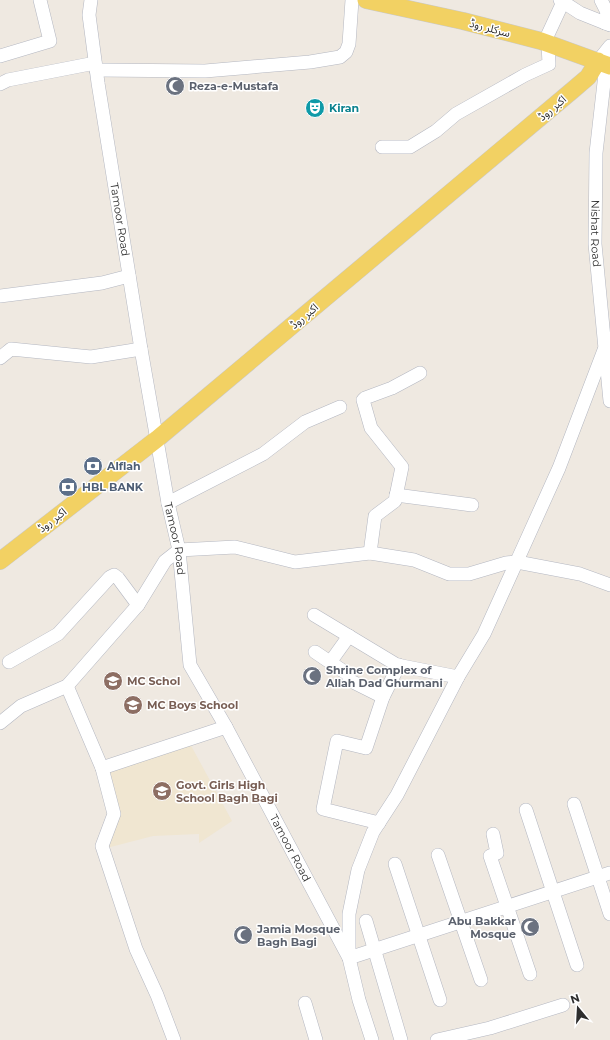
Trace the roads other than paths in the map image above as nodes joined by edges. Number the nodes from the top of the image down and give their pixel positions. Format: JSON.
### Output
{"nodes":[{"id":1,"x":40,"y":0,"type":"edge"},
{"id":2,"x":91,"y":0,"type":"edge"},
{"id":3,"x":352,"y":0,"type":"edge"},
{"id":4,"x":366,"y":0,"type":"edge"},
{"id":5,"x":602,"y":0,"type":"edge"},
{"id":6,"x":561,"y":1,"type":"edge"},
{"id":7,"x":608,"y":24,"type":"edge"},
{"id":8,"x":546,"y":43,"type":"junction"},
{"id":9,"x":610,"y":46,"type":"edge"},
{"id":10,"x":0,"y":56,"type":"edge"},
{"id":11,"x":605,"y":64,"type":"edge"},
{"id":12,"x":96,"y":67,"type":"junction"},
{"id":13,"x":0,"y":84,"type":"edge"},
{"id":14,"x":382,"y":147,"type":"dead end"},
{"id":15,"x":129,"y":276,"type":"junction"},
{"id":16,"x":0,"y":296,"type":"edge"},
{"id":17,"x":141,"y":349,"type":"junction"},
{"id":18,"x":607,"y":349,"type":"edge"},
{"id":19,"x":0,"y":358,"type":"edge"},
{"id":20,"x":420,"y":373,"type":"dead end"},
{"id":21,"x":610,"y":402,"type":"edge"},
{"id":22,"x":340,"y":407,"type":"dead end"},
{"id":23,"x":157,"y":439,"type":"junction"},
{"id":24,"x":396,"y":495,"type":"junction"},
{"id":25,"x":168,"y":503,"type":"junction"},
{"id":26,"x":472,"y":506,"type":"dead end"},
{"id":27,"x":179,"y":550,"type":"junction"},
{"id":28,"x":370,"y":553,"type":"junction"},
{"id":29,"x":0,"y":561,"type":"edge"},
{"id":30,"x":517,"y":562,"type":"junction"},
{"id":31,"x":610,"y":585,"type":"edge"},
{"id":32,"x":138,"y":605,"type":"junction"},
{"id":33,"x":314,"y":615,"type":"dead end"},
{"id":34,"x":349,"y":636,"type":"junction"},
{"id":35,"x":315,"y":652,"type":"dead end"},
{"id":36,"x":331,"y":661,"type":"junction"},
{"id":37,"x":9,"y":662,"type":"dead end"},
{"id":38,"x":399,"y":665,"type":"junction"},
{"id":39,"x":458,"y":677,"type":"junction"},
{"id":40,"x":67,"y":686,"type":"junction"},
{"id":41,"x":383,"y":697,"type":"junction"},
{"id":42,"x":0,"y":723,"type":"edge"},
{"id":43,"x":226,"y":727,"type":"junction"},
{"id":44,"x":102,"y":768,"type":"junction"},
{"id":45,"x":574,"y":804,"type":"dead end"},
{"id":46,"x":526,"y":810,"type":"dead end"},
{"id":47,"x":379,"y":823,"type":"junction"},
{"id":48,"x":493,"y":834,"type":"dead end"},
{"id":49,"x":438,"y":855,"type":"dead end"},
{"id":50,"x":395,"y":864,"type":"dead end"},
{"id":51,"x":604,"y":874,"type":"edge"},
{"id":52,"x":552,"y":892,"type":"junction"},
{"id":53,"x":507,"y":906,"type":"junction"},
{"id":54,"x":610,"y":914,"type":"edge"},
{"id":55,"x":366,"y":921,"type":"dead end"},
{"id":56,"x":460,"y":922,"type":"junction"},
{"id":57,"x":418,"y":935,"type":"junction"},
{"id":58,"x":375,"y":949,"type":"junction"},
{"id":59,"x":349,"y":958,"type":"junction"},
{"id":60,"x":577,"y":965,"type":"dead end"},
{"id":61,"x":530,"y":974,"type":"dead end"},
{"id":62,"x":481,"y":980,"type":"dead end"},
{"id":63,"x":440,"y":1000,"type":"dead end"},
{"id":64,"x":305,"y":1003,"type":"dead end"},
{"id":65,"x":563,"y":1005,"type":"dead end"},
{"id":66,"x":174,"y":1040,"type":"edge"},
{"id":67,"x":316,"y":1040,"type":"edge"},
{"id":68,"x":372,"y":1040,"type":"edge"},
{"id":69,"x":401,"y":1040,"type":"edge"},
{"id":70,"x":437,"y":1040,"type":"edge"}],
"edges":[{"from":1,"to":10,"type":"street"},
{"from":2,"to":12,"type":"street","name":"Tamoor Road"},
{"from":3,"to":12,"type":"street"},
{"from":4,"to":8,"type":"main road","name":"سرکلر روڈ"},
{"from":5,"to":7,"type":"street"},
{"from":6,"to":7,"type":"street"},
{"from":6,"to":8,"type":"street"},
{"from":8,"to":11,"type":"main road","name":"سرکلر روڈ"},
{"from":8,"to":14,"type":"street"},
{"from":9,"to":11,"type":"street"},
{"from":11,"to":18,"type":"street","name":"Nishat Road"},
{"from":11,"to":23,"type":"main road","name":"اکبر روڈ"},
{"from":12,"to":13,"type":"street"},
{"from":12,"to":15,"type":"street","name":"Tamoor Road"},
{"from":15,"to":16,"type":"street"},
{"from":15,"to":17,"type":"street","name":"Tamoor Road"},
{"from":17,"to":19,"type":"street"},
{"from":17,"to":23,"type":"street","name":"Tamoor Road"},
{"from":18,"to":21,"type":"street","name":"Nishat Road"},
{"from":18,"to":30,"type":"street"},
{"from":20,"to":24,"type":"street"},
{"from":22,"to":25,"type":"street"},
{"from":23,"to":25,"type":"street","name":"Tamoor Road"},
{"from":23,"to":29,"type":"main road","name":"اکبر روڈ"},
{"from":24,"to":26,"type":"street"},
{"from":24,"to":28,"type":"street"},
{"from":25,"to":27,"type":"street","name":"Tamoor Road"},
{"from":27,"to":28,"type":"street"},
{"from":27,"to":32,"type":"street"},
{"from":27,"to":43,"type":"street","name":"Tamoor Road"},
{"from":28,"to":30,"type":"street"},
{"from":30,"to":31,"type":"street"},
{"from":30,"to":39,"type":"street"},
{"from":32,"to":37,"type":"street"},
{"from":32,"to":40,"type":"street"},
{"from":33,"to":34,"type":"street"},
{"from":34,"to":36,"type":"street"},
{"from":34,"to":38,"type":"street"},
{"from":35,"to":36,"type":"street"},
{"from":36,"to":41,"type":"street"},
{"from":38,"to":39,"type":"street"},
{"from":38,"to":41,"type":"street"},
{"from":39,"to":47,"type":"street"},
{"from":40,"to":42,"type":"street"},
{"from":40,"to":44,"type":"street"},
{"from":41,"to":47,"type":"street"},
{"from":43,"to":44,"type":"street"},
{"from":43,"to":59,"type":"street","name":"Tamoor Road"},
{"from":44,"to":66,"type":"street"},
{"from":45,"to":51,"type":"street"},
{"from":46,"to":52,"type":"street"},
{"from":47,"to":59,"type":"street"},
{"from":48,"to":53,"type":"street"},
{"from":49,"to":56,"type":"street"},
{"from":50,"to":57,"type":"street"},
{"from":51,"to":52,"type":"street"},
{"from":51,"to":54,"type":"street"},
{"from":52,"to":53,"type":"street"},
{"from":52,"to":60,"type":"street"},
{"from":53,"to":56,"type":"street"},
{"from":53,"to":61,"type":"street"},
{"from":55,"to":58,"type":"street"},
{"from":56,"to":57,"type":"street"},
{"from":56,"to":62,"type":"street"},
{"from":57,"to":58,"type":"street"},
{"from":57,"to":63,"type":"street"},
{"from":58,"to":59,"type":"street"},
{"from":58,"to":69,"type":"street"},
{"from":59,"to":68,"type":"street","name":"Tamoor Road"},
{"from":64,"to":67,"type":"street"},
{"from":65,"to":70,"type":"street"}]}
